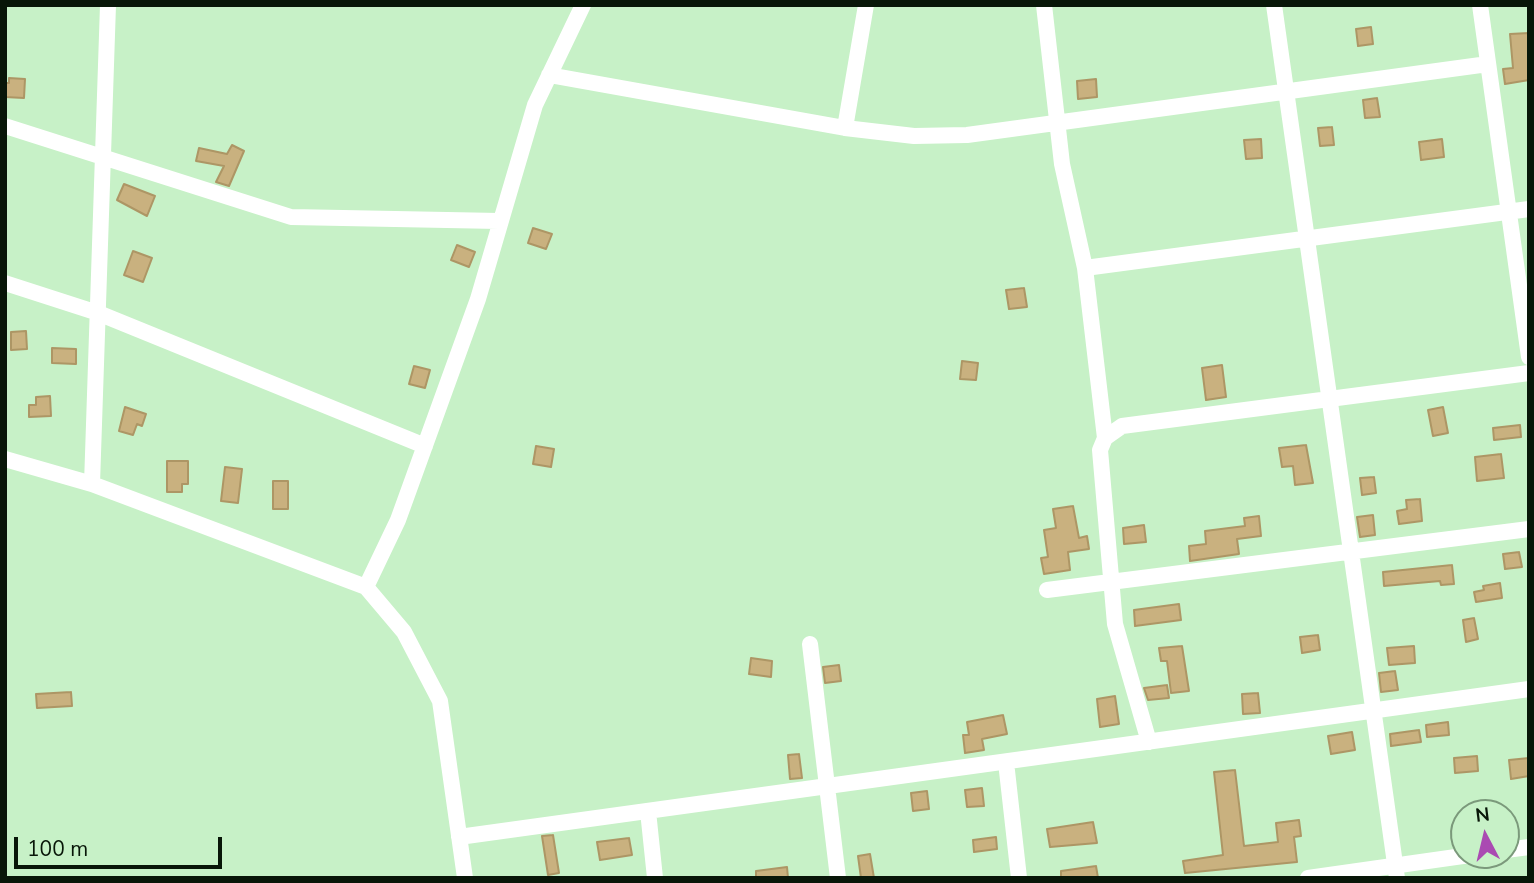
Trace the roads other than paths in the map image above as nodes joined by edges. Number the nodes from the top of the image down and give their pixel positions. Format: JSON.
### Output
{"nodes":[{"id":1,"x":108,"y":5,"type":"edge"},
{"id":2,"x":583,"y":5,"type":"edge"},
{"id":3,"x":866,"y":5,"type":"edge"},
{"id":4,"x":1044,"y":5,"type":"edge"},
{"id":5,"x":1274,"y":5,"type":"edge"},
{"id":6,"x":1480,"y":5,"type":"edge"},
{"id":7,"x":1488,"y":64,"type":"junction"},
{"id":8,"x":549,"y":75,"type":"junction"},
{"id":9,"x":1286,"y":89,"type":"junction"},
{"id":10,"x":1057,"y":122,"type":"junction"},
{"id":11,"x":5,"y":126,"type":"edge"},
{"id":12,"x":845,"y":128,"type":"junction"},
{"id":13,"x":103,"y":157,"type":"junction"},
{"id":14,"x":1529,"y":209,"type":"edge"},
{"id":15,"x":1509,"y":212,"type":"junction"},
{"id":16,"x":499,"y":221,"type":"junction"},
{"id":17,"x":1307,"y":239,"type":"junction"},
{"id":18,"x":1085,"y":268,"type":"junction"},
{"id":19,"x":5,"y":283,"type":"edge"},
{"id":20,"x":98,"y":313,"type":"junction"},
{"id":21,"x":1529,"y":357,"type":"edge"},
{"id":22,"x":1529,"y":373,"type":"edge"},
{"id":23,"x":1329,"y":400,"type":"junction"},
{"id":24,"x":1105,"y":438,"type":"junction"},
{"id":25,"x":425,"y":446,"type":"junction"},
{"id":26,"x":5,"y":459,"type":"edge"},
{"id":27,"x":92,"y":484,"type":"junction"},
{"id":28,"x":1529,"y":529,"type":"edge"},
{"id":29,"x":1351,"y":551,"type":"junction"},
{"id":30,"x":1114,"y":581,"type":"junction"},
{"id":31,"x":366,"y":587,"type":"junction"},
{"id":32,"x":1047,"y":590,"type":"dead end"},
{"id":33,"x":810,"y":645,"type":"dead end"},
{"id":34,"x":1529,"y":689,"type":"edge"},
{"id":35,"x":1373,"y":711,"type":"junction"},
{"id":36,"x":1149,"y":742,"type":"junction"},
{"id":37,"x":1006,"y":762,"type":"junction"},
{"id":38,"x":827,"y":786,"type":"junction"},
{"id":39,"x":648,"y":811,"type":"junction"},
{"id":40,"x":459,"y":837,"type":"junction"},
{"id":41,"x":1450,"y":860,"type":"edge"},
{"id":42,"x":1396,"y":872,"type":"edge"},
{"id":43,"x":465,"y":878,"type":"edge"},
{"id":44,"x":656,"y":878,"type":"edge"},
{"id":45,"x":838,"y":878,"type":"edge"},
{"id":46,"x":1019,"y":878,"type":"edge"},
{"id":47,"x":1308,"y":878,"type":"edge"}],
"edges":[{"from":1,"to":13,"type":"street"},
{"from":2,"to":8,"type":"street"},
{"from":3,"to":12,"type":"street"},
{"from":4,"to":10,"type":"street"},
{"from":5,"to":9,"type":"street"},
{"from":6,"to":7,"type":"street"},
{"from":7,"to":9,"type":"street"},
{"from":7,"to":15,"type":"street"},
{"from":8,"to":12,"type":"street"},
{"from":8,"to":16,"type":"street"},
{"from":9,"to":10,"type":"street"},
{"from":9,"to":17,"type":"street"},
{"from":10,"to":12,"type":"street"},
{"from":10,"to":18,"type":"street"},
{"from":11,"to":13,"type":"street"},
{"from":13,"to":16,"type":"street"},
{"from":13,"to":20,"type":"street"},
{"from":14,"to":15,"type":"street"},
{"from":15,"to":17,"type":"street"},
{"from":15,"to":21,"type":"street"},
{"from":16,"to":25,"type":"street"},
{"from":17,"to":18,"type":"street"},
{"from":17,"to":23,"type":"street"},
{"from":18,"to":24,"type":"street"},
{"from":19,"to":20,"type":"street"},
{"from":20,"to":25,"type":"street"},
{"from":20,"to":27,"type":"street"},
{"from":22,"to":23,"type":"street"},
{"from":23,"to":24,"type":"street"},
{"from":23,"to":29,"type":"street"},
{"from":24,"to":30,"type":"street"},
{"from":25,"to":31,"type":"street"},
{"from":26,"to":27,"type":"street"},
{"from":27,"to":31,"type":"street"},
{"from":28,"to":29,"type":"street"},
{"from":29,"to":30,"type":"street"},
{"from":29,"to":35,"type":"street"},
{"from":30,"to":32,"type":"street"},
{"from":30,"to":36,"type":"street"},
{"from":31,"to":40,"type":"street"},
{"from":33,"to":38,"type":"street"},
{"from":34,"to":35,"type":"street"},
{"from":35,"to":36,"type":"street"},
{"from":35,"to":42,"type":"street"},
{"from":36,"to":37,"type":"street"},
{"from":37,"to":38,"type":"street"},
{"from":37,"to":46,"type":"street"},
{"from":38,"to":39,"type":"street"},
{"from":38,"to":45,"type":"street"},
{"from":39,"to":40,"type":"street"},
{"from":39,"to":44,"type":"street"},
{"from":40,"to":43,"type":"street"},
{"from":41,"to":42,"type":"street"},
{"from":42,"to":47,"type":"street"}]}
